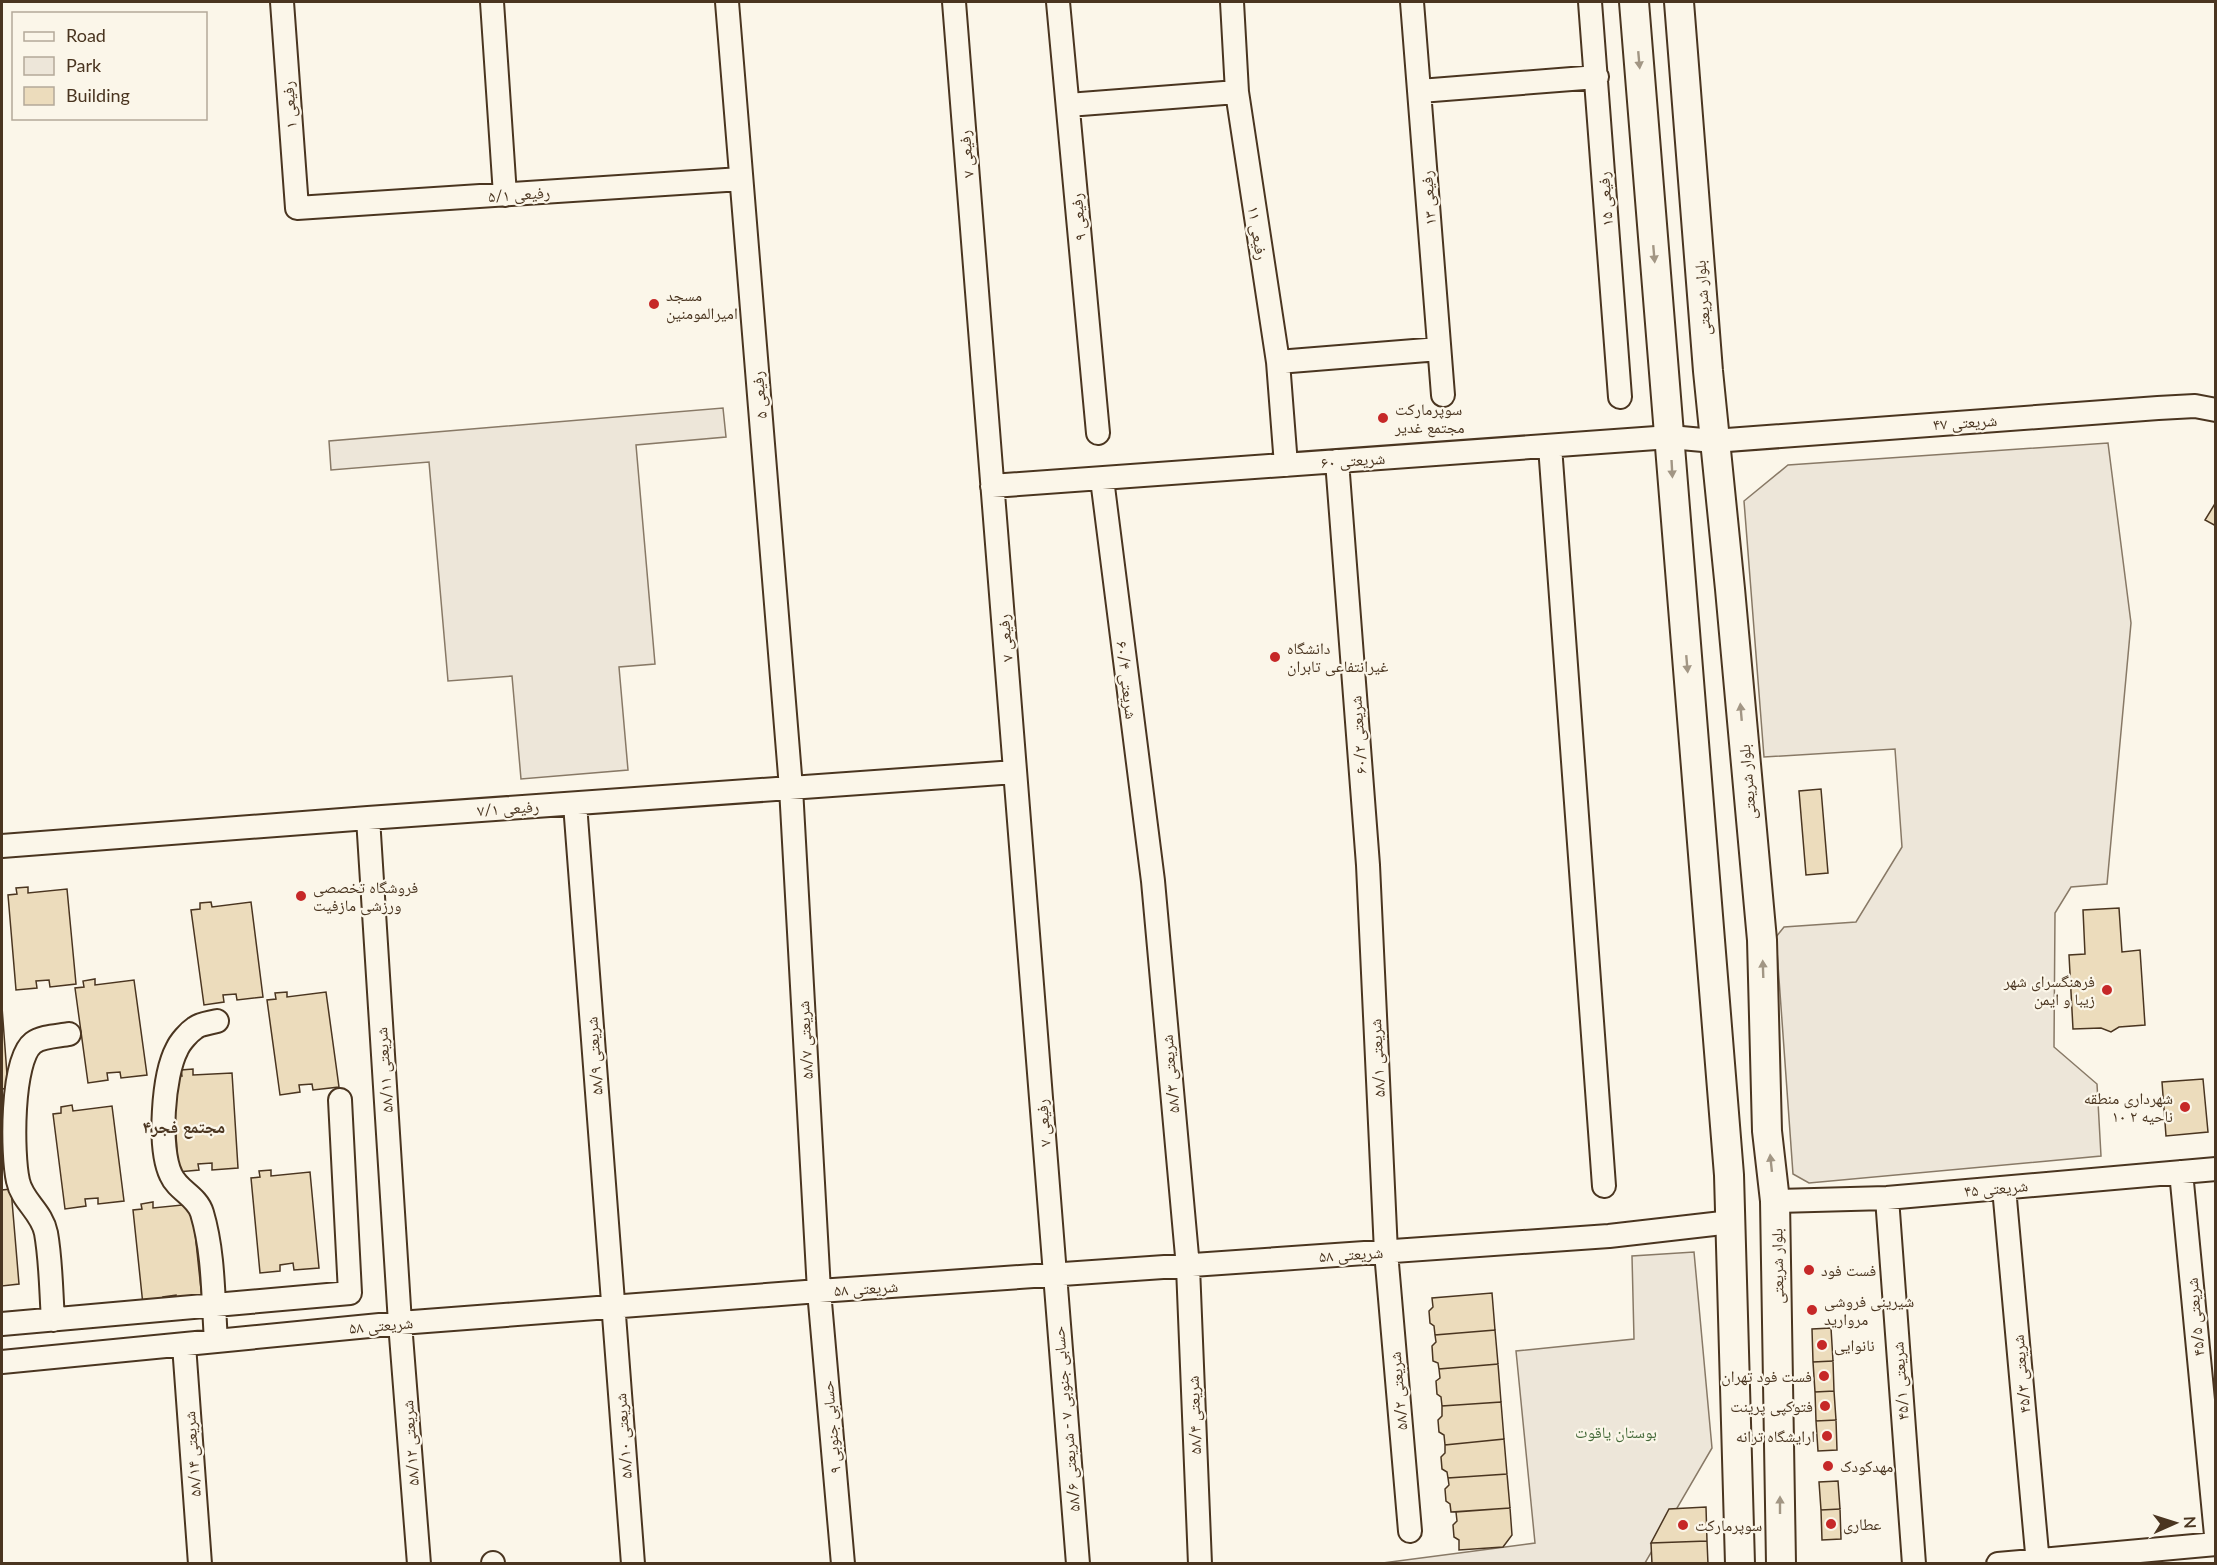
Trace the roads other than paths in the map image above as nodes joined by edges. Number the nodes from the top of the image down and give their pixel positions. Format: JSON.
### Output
{"nodes":[{"id":1,"x":282,"y":2,"type":"edge"},
{"id":2,"x":492,"y":2,"type":"edge"},
{"id":3,"x":727,"y":2,"type":"edge"},
{"id":4,"x":954,"y":2,"type":"edge"},
{"id":5,"x":1058,"y":2,"type":"edge"},
{"id":6,"x":1232,"y":2,"type":"edge"},
{"id":7,"x":1412,"y":2,"type":"edge"},
{"id":8,"x":1590,"y":2,"type":"edge"},
{"id":9,"x":1634,"y":2,"type":"edge"},
{"id":10,"x":1679,"y":2,"type":"edge"},
{"id":11,"x":1597,"y":77,"type":"junction"},
{"id":12,"x":1420,"y":91,"type":"junction"},
{"id":13,"x":1237,"y":92,"type":"junction"},
{"id":14,"x":1068,"y":105,"type":"junction"},
{"id":15,"x":741,"y":179,"type":"junction"},
{"id":16,"x":505,"y":195,"type":"junction"},
{"id":17,"x":297,"y":208,"type":"joint"},
{"id":18,"x":1440,"y":349,"type":"junction"},
{"id":19,"x":1278,"y":362,"type":"junction"},
{"id":20,"x":1443,"y":395,"type":"dead end"},
{"id":21,"x":1620,"y":397,"type":"dead end"},
{"id":22,"x":2216,"y":410,"type":"edge"},
{"id":23,"x":1098,"y":433,"type":"dead end"},
{"id":24,"x":1670,"y":438,"type":"junction"},
{"id":25,"x":1714,"y":441,"type":"junction"},
{"id":26,"x":1550,"y":446,"type":"junction"},
{"id":27,"x":1337,"y":461,"type":"junction"},
{"id":28,"x":1286,"y":465,"type":"junction"},
{"id":29,"x":1102,"y":479,"type":"junction"},
{"id":30,"x":992,"y":486,"type":"junction"},
{"id":31,"x":1015,"y":772,"type":"junction"},
{"id":32,"x":791,"y":788,"type":"junction"},
{"id":33,"x":575,"y":804,"type":"junction"},
{"id":34,"x":368,"y":818,"type":"junction"},
{"id":35,"x":2,"y":846,"type":"edge"},
{"id":36,"x":1368,"y":865,"type":"joint"},
{"id":37,"x":1153,"y":881,"type":"joint"},
{"id":38,"x":217,"y":1021,"type":"dead end"},
{"id":39,"x":69,"y":1034,"type":"dead end"},
{"id":40,"x":340,"y":1100,"type":"dead end"},
{"id":41,"x":2216,"y":1168,"type":"edge"},
{"id":42,"x":2181,"y":1172,"type":"junction"},
{"id":43,"x":1604,"y":1186,"type":"dead end"},
{"id":44,"x":2004,"y":1188,"type":"junction"},
{"id":45,"x":1887,"y":1198,"type":"junction"},
{"id":46,"x":1775,"y":1201,"type":"junction"},
{"id":47,"x":1731,"y":1222,"type":"junction"},
{"id":48,"x":1386,"y":1252,"type":"junction"},
{"id":49,"x":1188,"y":1267,"type":"junction"},
{"id":50,"x":1055,"y":1275,"type":"junction"},
{"id":51,"x":819,"y":1291,"type":"junction"},
{"id":52,"x":213,"y":1306,"type":"junction"},
{"id":53,"x":613,"y":1308,"type":"junction"},
{"id":54,"x":53,"y":1320,"type":"junction"},
{"id":55,"x":400,"y":1323,"type":"junction"},
{"id":56,"x":2,"y":1324,"type":"edge"},
{"id":57,"x":216,"y":1341,"type":"junction"},
{"id":58,"x":184,"y":1345,"type":"junction"},
{"id":59,"x":2,"y":1362,"type":"edge"},
{"id":60,"x":1410,"y":1531,"type":"dead end"},
{"id":61,"x":2216,"y":1535,"type":"edge"},
{"id":62,"x":2216,"y":1544,"type":"edge"},
{"id":63,"x":2037,"y":1562,"type":"edge"},
{"id":64,"x":200,"y":1563,"type":"edge"},
{"id":65,"x":419,"y":1563,"type":"edge"},
{"id":66,"x":633,"y":1563,"type":"edge"},
{"id":67,"x":843,"y":1563,"type":"edge"},
{"id":68,"x":1078,"y":1563,"type":"edge"},
{"id":69,"x":1200,"y":1563,"type":"edge"},
{"id":70,"x":1740,"y":1563,"type":"edge"},
{"id":71,"x":1781,"y":1563,"type":"edge"},
{"id":72,"x":1914,"y":1563,"type":"edge"},
{"id":73,"x":1998,"y":1563,"type":"edge"}],
"edges":[{"from":1,"to":17,"type":"street","name":"رفیعی ۱"},
{"from":2,"to":16,"type":"street"},
{"from":3,"to":15,"type":"street","name":"رفیعی ۵"},
{"from":4,"to":30,"type":"street","name":"رفیعی ۷"},
{"from":5,"to":14,"type":"street","name":"رفیعی ۹"},
{"from":6,"to":13,"type":"street","name":"رفیعی ۱۱"},
{"from":7,"to":12,"type":"street","name":"رفیعی ۱۳"},
{"from":8,"to":11,"type":"street","name":"رفیعی ۱۵"},
{"from":9,"to":24,"type":"main road","one_way":true},
{"from":10,"to":25,"type":"main road","name":"بلوار شریعتی"},
{"from":11,"to":12,"type":"street"},
{"from":11,"to":21,"type":"street","name":"رفیعی ۱۵"},
{"from":12,"to":18,"type":"street","name":"رفیعی ۱۳"},
{"from":13,"to":14,"type":"street"},
{"from":13,"to":19,"type":"street","name":"رفیعی ۱۱"},
{"from":14,"to":23,"type":"street","name":"رفیعی ۹"},
{"from":15,"to":16,"type":"street","name":"رفیعی ۵/۱"},
{"from":15,"to":32,"type":"street","name":"رفیعی ۵"},
{"from":16,"to":17,"type":"street","name":"رفیعی ۵/۱"},
{"from":18,"to":19,"type":"street"},
{"from":18,"to":20,"type":"street","name":"رفیعی ۱۳"},
{"from":19,"to":28,"type":"street","name":"رفیعی ۱۱"},
{"from":22,"to":25,"type":"street","name":"شریعتی ۴۷"},
{"from":24,"to":25,"type":"street","name":"شریعتی ۶۰"},
{"from":24,"to":26,"type":"street","name":"شریعتی ۶۰"},
{"from":24,"to":47,"type":"main road","one_way":true},
{"from":46,"to":25,"type":"main road","name":"بلوار شریعتی","one_way":true},
{"from":26,"to":27,"type":"street","name":"شریعتی ۶۰"},
{"from":26,"to":43,"type":"street"},
{"from":27,"to":28,"type":"street","name":"شریعتی ۶۰"},
{"from":27,"to":36,"type":"street","name":"شریعتی ۶۰/۲"},
{"from":28,"to":29,"type":"street","name":"شریعتی ۶۰"},
{"from":29,"to":30,"type":"street","name":"شریعتی ۶۰"},
{"from":29,"to":37,"type":"street","name":"شریعتی ۶۰/۴"},
{"from":30,"to":31,"type":"street","name":"رفیعی ۷"},
{"from":31,"to":32,"type":"street","name":"رفیعی ۷/۱"},
{"from":31,"to":50,"type":"street","name":"رفیعی ۷"},
{"from":32,"to":33,"type":"street","name":"رفیعی ۷/۱"},
{"from":32,"to":51,"type":"street","name":"شریعتی ۵۸/۷"},
{"from":33,"to":34,"type":"street","name":"رفیعی ۷/۱"},
{"from":33,"to":53,"type":"street","name":"شریعتی ۵۸/۹"},
{"from":34,"to":35,"type":"street","name":"رفیعی ۷/۱"},
{"from":34,"to":55,"type":"street","name":"شریعتی ۵۸/۱۱"},
{"from":36,"to":48,"type":"street","name":"شریعتی ۵۸/۱"},
{"from":37,"to":49,"type":"street","name":"شریعتی ۵۸/۳"},
{"from":38,"to":52,"type":"street"},
{"from":39,"to":54,"type":"street"},
{"from":40,"to":52,"type":"street"},
{"from":41,"to":42,"type":"street","name":"شریعتی ۴۵"},
{"from":42,"to":44,"type":"street","name":"شریعتی ۴۵"},
{"from":42,"to":61,"type":"street","name":"شریعتی ۴۵/۵"},
{"from":44,"to":45,"type":"street","name":"شریعتی ۴۵"},
{"from":44,"to":63,"type":"street","name":"شریعتی ۴۵/۳"},
{"from":45,"to":46,"type":"street","name":"شریعتی ۴۵"},
{"from":45,"to":72,"type":"street","name":"شریعتی ۴۵/۱"},
{"from":71,"to":46,"type":"main road","name":"بلوار شریعتی","one_way":true},
{"from":47,"to":48,"type":"street","name":"شریعتی ۵۸"},
{"from":47,"to":70,"type":"main road"},
{"from":48,"to":49,"type":"street","name":"شریعتی ۵۸"},
{"from":48,"to":60,"type":"street","name":"شریعتی ۵۸/۲"},
{"from":49,"to":50,"type":"street","name":"شریعتی ۵۸"},
{"from":49,"to":69,"type":"street","name":"شریعتی ۵۸/۴"},
{"from":50,"to":51,"type":"street","name":"شریعتی ۵۸"},
{"from":50,"to":68,"type":"street","name":"حسابی جنوبی ۷ - شریعتی ۵۸/۶"},
{"from":51,"to":53,"type":"street","name":"شریعتی ۵۸"},
{"from":51,"to":67,"type":"street","name":"حسابی جنوبی ۹"},
{"from":52,"to":54,"type":"street"},
{"from":52,"to":57,"type":"street"},
{"from":53,"to":55,"type":"street","name":"شریعتی ۵۸"},
{"from":53,"to":66,"type":"street","name":"شریعتی ۵۸/۱۰"},
{"from":54,"to":56,"type":"street"},
{"from":55,"to":57,"type":"street","name":"شریعتی ۵۸"},
{"from":55,"to":65,"type":"street","name":"شریعتی ۵۸/۱۲"},
{"from":57,"to":58,"type":"street","name":"شریعتی ۵۸"},
{"from":58,"to":59,"type":"street","name":"شریعتی ۵۸"},
{"from":58,"to":64,"type":"street","name":"شریعتی ۵۸/۱۴"},
{"from":62,"to":63,"type":"street"},
{"from":63,"to":73,"type":"street"}]}
